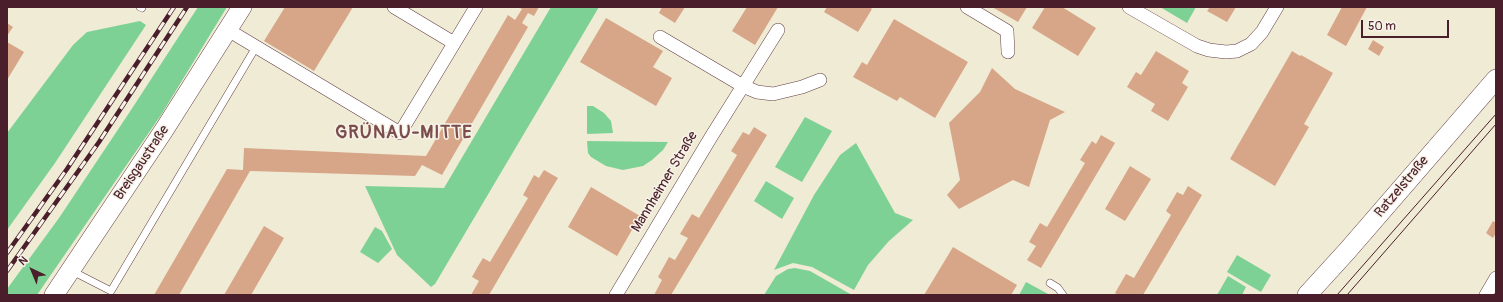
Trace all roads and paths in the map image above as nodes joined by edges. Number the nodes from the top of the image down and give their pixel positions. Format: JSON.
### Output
{"nodes":[{"id":1,"x":242,"y":7,"type":"edge"},
{"id":2,"x":394,"y":7,"type":"edge"},
{"id":3,"x":476,"y":7,"type":"edge"},
{"id":4,"x":967,"y":7,"type":"edge"},
{"id":5,"x":1129,"y":7,"type":"edge"},
{"id":6,"x":1277,"y":7,"type":"edge"},
{"id":7,"x":228,"y":30,"type":"junction"},
{"id":8,"x":778,"y":30,"type":"dead end"},
{"id":9,"x":660,"y":37,"type":"dead end"},
{"id":10,"x":454,"y":43,"type":"junction"},
{"id":11,"x":256,"y":47,"type":"junction"},
{"id":12,"x":1008,"y":52,"type":"dead end"},
{"id":13,"x":1496,"y":79,"type":"edge"},
{"id":14,"x":820,"y":80,"type":"dead end"},
{"id":15,"x":743,"y":86,"type":"junction"},
{"id":16,"x":71,"y":271,"type":"junction"},
{"id":17,"x":1496,"y":278,"type":"edge"},
{"id":18,"x":1050,"y":283,"type":"dead end"},
{"id":19,"x":54,"y":295,"type":"edge"},
{"id":20,"x":616,"y":295,"type":"edge"},
{"id":21,"x":1063,"y":295,"type":"edge"},
{"id":22,"x":1307,"y":295,"type":"edge"},
{"id":23,"x":1486,"y":295,"type":"edge"}],
"edges":[{"from":1,"to":7,"type":"street","name":"Breisgaustraße"},
{"from":2,"to":10,"type":"street"},
{"from":3,"to":10,"type":"street"},
{"from":4,"to":12,"type":"street"},
{"from":5,"to":6,"type":"street"},
{"from":7,"to":11,"type":"street"},
{"from":7,"to":16,"type":"street","name":"Breisgaustraße"},
{"from":8,"to":15,"type":"street","name":"Mannheimer Straße"},
{"from":9,"to":15,"type":"street"},
{"from":10,"to":11,"type":"street"},
{"from":11,"to":16,"type":"lane"},
{"from":13,"to":22,"type":"street","name":"Ratzelstraße"},
{"from":14,"to":15,"type":"street"},
{"from":15,"to":20,"type":"street","name":"Mannheimer Straße"},
{"from":16,"to":19,"type":"street","name":"Breisgaustraße"},
{"from":17,"to":23,"type":"street"},
{"from":18,"to":21,"type":"lane"}]}
